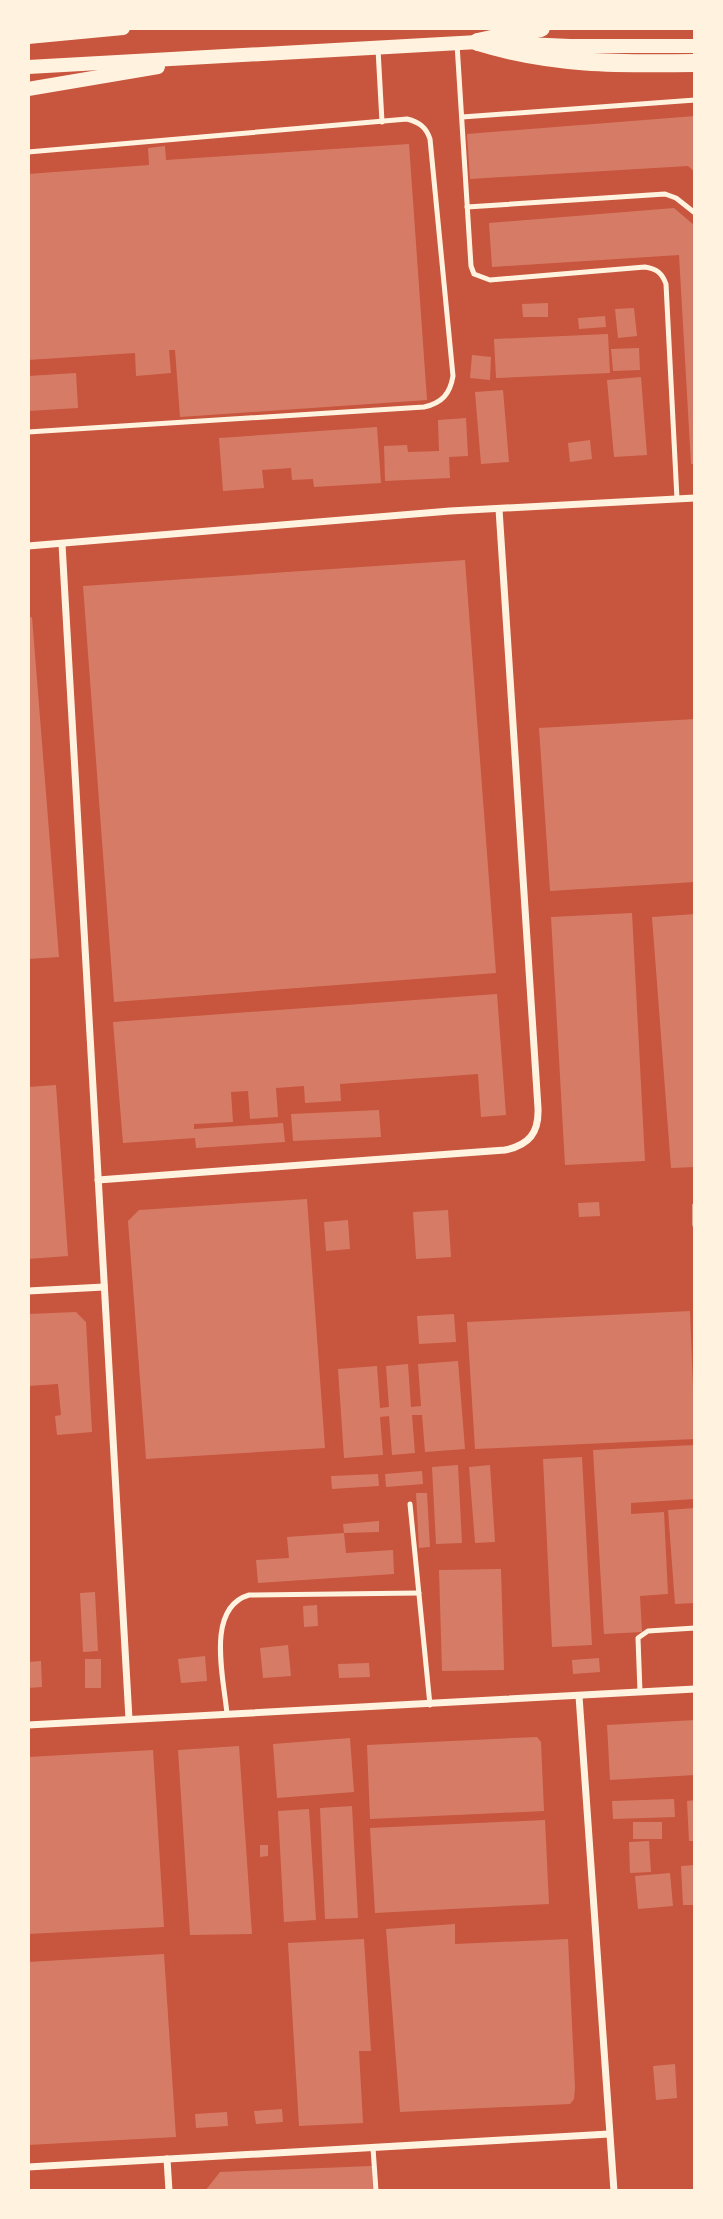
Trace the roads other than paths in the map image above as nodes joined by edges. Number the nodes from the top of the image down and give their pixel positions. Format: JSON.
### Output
{"nodes":[{"id":1,"x":123,"y":28,"type":"edge"},
{"id":2,"x":531,"y":29,"type":"edge"},
{"id":3,"x":28,"y":37,"type":"edge"},
{"id":4,"x":478,"y":42,"type":"junction"},
{"id":5,"x":457,"y":44,"type":"junction"},
{"id":6,"x":689,"y":46,"type":"edge"},
{"id":7,"x":378,"y":49,"type":"junction"},
{"id":8,"x":192,"y":59,"type":"junction"},
{"id":9,"x":695,"y":63,"type":"edge"},
{"id":10,"x":28,"y":67,"type":"edge"},
{"id":11,"x":28,"y":89,"type":"edge"},
{"id":12,"x":695,"y":100,"type":"edge"},
{"id":13,"x":462,"y":117,"type":"junction"},
{"id":14,"x":382,"y":122,"type":"junction"},
{"id":15,"x":28,"y":152,"type":"edge"},
{"id":16,"x":467,"y":207,"type":"junction"},
{"id":17,"x":695,"y":213,"type":"edge"},
{"id":18,"x":28,"y":432,"type":"edge"},
{"id":19,"x":695,"y":498,"type":"edge"},
{"id":20,"x":677,"y":499,"type":"junction"},
{"id":21,"x":499,"y":509,"type":"junction"},
{"id":22,"x":62,"y":544,"type":"junction"},
{"id":23,"x":28,"y":547,"type":"edge"},
{"id":24,"x":98,"y":1180,"type":"junction"},
{"id":25,"x":695,"y":1205,"type":"edge"},
{"id":26,"x":695,"y":1224,"type":"edge"},
{"id":27,"x":104,"y":1287,"type":"junction"},
{"id":28,"x":28,"y":1291,"type":"edge"},
{"id":29,"x":410,"y":1504,"type":"dead end"},
{"id":30,"x":419,"y":1593,"type":"junction"},
{"id":31,"x":695,"y":1628,"type":"edge"},
{"id":32,"x":695,"y":1689,"type":"edge"},
{"id":33,"x":640,"y":1692,"type":"junction"},
{"id":34,"x":579,"y":1696,"type":"junction"},
{"id":35,"x":430,"y":1705,"type":"junction"},
{"id":36,"x":227,"y":1714,"type":"junction"},
{"id":37,"x":128,"y":1719,"type":"junction"},
{"id":38,"x":28,"y":1725,"type":"edge"},
{"id":39,"x":610,"y":2134,"type":"junction"},
{"id":40,"x":373,"y":2148,"type":"junction"},
{"id":41,"x":167,"y":2159,"type":"junction"},
{"id":42,"x":28,"y":2167,"type":"edge"},
{"id":43,"x":169,"y":2191,"type":"edge"},
{"id":44,"x":376,"y":2191,"type":"edge"},
{"id":45,"x":614,"y":2191,"type":"edge"}],
"edges":[{"from":1,"to":3,"type":"main road"},
{"from":2,"to":4,"type":"main road"},
{"from":4,"to":5,"type":"main road"},
{"from":4,"to":6,"type":"main road"},
{"from":4,"to":9,"type":"main road"},
{"from":5,"to":7,"type":"main road"},
{"from":5,"to":13,"type":"lane"},
{"from":7,"to":8,"type":"main road"},
{"from":7,"to":14,"type":"lane"},
{"from":8,"to":10,"type":"main road"},
{"from":8,"to":11,"type":"main road"},
{"from":12,"to":13,"type":"lane"},
{"from":13,"to":16,"type":"lane"},
{"from":14,"to":15,"type":"lane"},
{"from":14,"to":18,"type":"lane"},
{"from":16,"to":17,"type":"lane"},
{"from":16,"to":20,"type":"lane"},
{"from":19,"to":20,"type":"street"},
{"from":20,"to":21,"type":"street"},
{"from":21,"to":22,"type":"street"},
{"from":21,"to":24,"type":"street"},
{"from":22,"to":23,"type":"street"},
{"from":22,"to":24,"type":"street"},
{"from":24,"to":27,"type":"street"},
{"from":25,"to":26,"type":"lane"},
{"from":27,"to":28,"type":"street"},
{"from":27,"to":37,"type":"street"},
{"from":29,"to":30,"type":"lane"},
{"from":30,"to":35,"type":"lane"},
{"from":30,"to":36,"type":"lane"},
{"from":31,"to":33,"type":"lane"},
{"from":32,"to":33,"type":"street"},
{"from":33,"to":34,"type":"street"},
{"from":34,"to":35,"type":"street"},
{"from":34,"to":39,"type":"street"},
{"from":35,"to":36,"type":"street"},
{"from":36,"to":37,"type":"street"},
{"from":37,"to":38,"type":"street"},
{"from":39,"to":40,"type":"street"},
{"from":39,"to":45,"type":"street"},
{"from":40,"to":41,"type":"street"},
{"from":40,"to":44,"type":"lane"},
{"from":41,"to":42,"type":"street"},
{"from":41,"to":43,"type":"street"}]}
